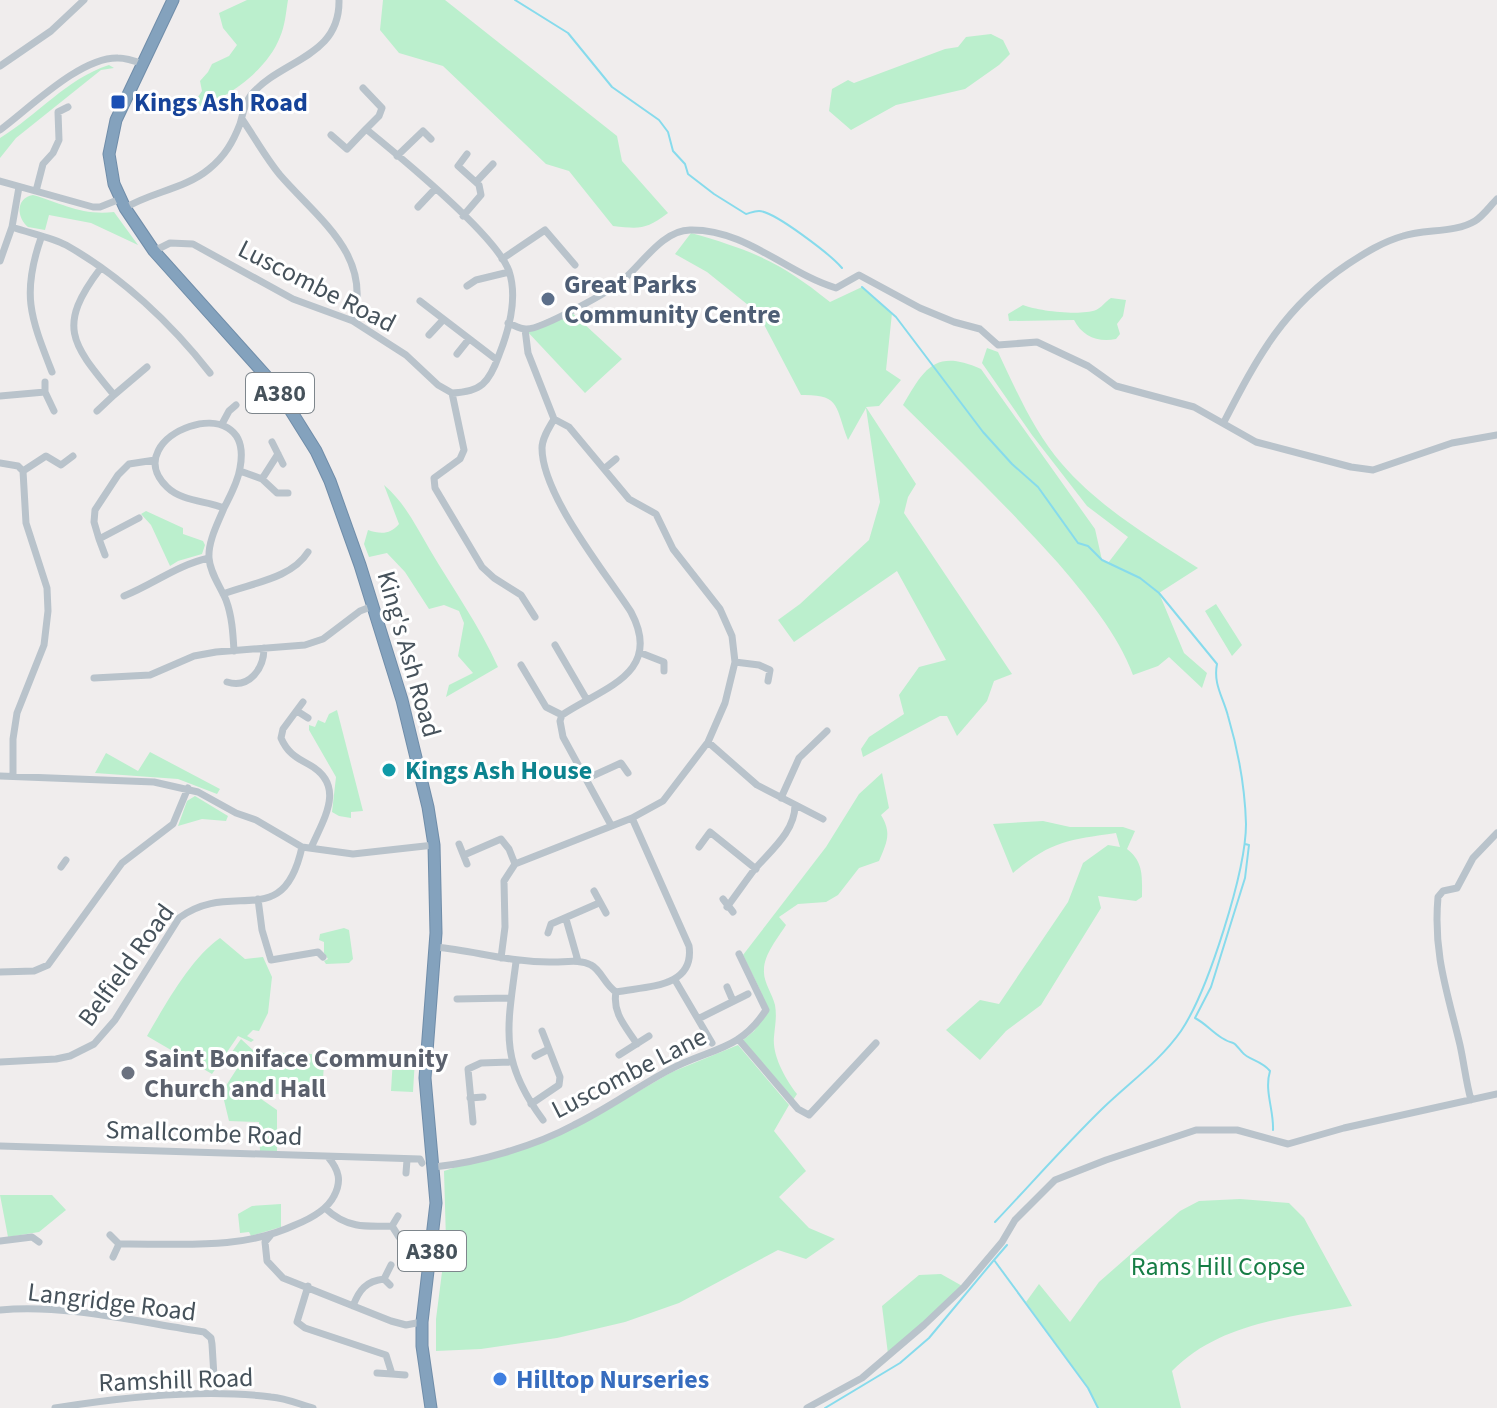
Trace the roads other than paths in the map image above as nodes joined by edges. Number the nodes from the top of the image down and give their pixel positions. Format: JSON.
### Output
{"nodes":[{"id":1,"x":84,"y":0,"type":"edge"},
{"id":2,"x":173,"y":0,"type":"edge"},
{"id":3,"x":339,"y":0,"type":"edge"},
{"id":4,"x":143,"y":64,"type":"junction"},
{"id":5,"x":0,"y":66,"type":"edge"},
{"id":6,"x":363,"y":88,"type":"dead end"},
{"id":7,"x":68,"y":107,"type":"dead end"},
{"id":8,"x":242,"y":119,"type":"junction"},
{"id":9,"x":366,"y":129,"type":"junction"},
{"id":10,"x":0,"y":130,"type":"edge"},
{"id":11,"x":331,"y":135,"type":"dead end"},
{"id":12,"x":431,"y":139,"type":"dead end"},
{"id":13,"x":467,"y":154,"type":"dead end"},
{"id":14,"x":397,"y":156,"type":"junction"},
{"id":15,"x":493,"y":164,"type":"dead end"},
{"id":16,"x":0,"y":181,"type":"edge"},
{"id":17,"x":476,"y":182,"type":"junction"},
{"id":18,"x":19,"y":187,"type":"junction"},
{"id":19,"x":435,"y":189,"type":"junction"},
{"id":20,"x":36,"y":191,"type":"junction"},
{"id":21,"x":1497,"y":199,"type":"edge"},
{"id":22,"x":122,"y":204,"type":"junction"},
{"id":23,"x":418,"y":207,"type":"dead end"},
{"id":24,"x":463,"y":216,"type":"junction"},
{"id":25,"x":537,"y":223,"type":"dead end"},
{"id":26,"x":12,"y":227,"type":"junction"},
{"id":27,"x":545,"y":230,"type":"junction"},
{"id":28,"x":41,"y":238,"type":"junction"},
{"id":29,"x":154,"y":251,"type":"junction"},
{"id":30,"x":502,"y":259,"type":"junction"},
{"id":31,"x":0,"y":261,"type":"edge"},
{"id":32,"x":575,"y":265,"type":"dead end"},
{"id":33,"x":100,"y":269,"type":"junction"},
{"id":34,"x":509,"y":272,"type":"junction"},
{"id":35,"x":467,"y":286,"type":"dead end"},
{"id":36,"x":420,"y":301,"type":"dead end"},
{"id":37,"x":443,"y":320,"type":"junction"},
{"id":38,"x":353,"y":321,"type":"junction"},
{"id":39,"x":508,"y":323,"type":"junction"},
{"id":40,"x":525,"y":329,"type":"junction"},
{"id":41,"x":191,"y":333,"type":"dead end"},
{"id":42,"x":429,"y":335,"type":"dead end"},
{"id":43,"x":469,"y":339,"type":"junction"},
{"id":44,"x":185,"y":340,"type":"junction"},
{"id":45,"x":457,"y":354,"type":"dead end"},
{"id":46,"x":497,"y":360,"type":"junction"},
{"id":47,"x":147,"y":367,"type":"dead end"},
{"id":48,"x":52,"y":372,"type":"dead end"},
{"id":49,"x":210,"y":373,"type":"dead end"},
{"id":50,"x":45,"y":382,"type":"dead end"},
{"id":51,"x":45,"y":392,"type":"junction"},
{"id":52,"x":452,"y":393,"type":"junction"},
{"id":53,"x":114,"y":395,"type":"junction"},
{"id":54,"x":0,"y":396,"type":"edge"},
{"id":55,"x":236,"y":405,"type":"dead end"},
{"id":56,"x":54,"y":411,"type":"dead end"},
{"id":57,"x":97,"y":411,"type":"dead end"},
{"id":58,"x":554,"y":419,"type":"junction"},
{"id":59,"x":1224,"y":422,"type":"junction"},
{"id":60,"x":222,"y":424,"type":"junction"},
{"id":61,"x":1497,"y":435,"type":"edge"},
{"id":62,"x":272,"y":442,"type":"dead end"},
{"id":63,"x":278,"y":454,"type":"junction"},
{"id":64,"x":73,"y":456,"type":"dead end"},
{"id":65,"x":616,"y":459,"type":"dead end"},
{"id":66,"x":155,"y":460,"type":"junction"},
{"id":67,"x":0,"y":463,"type":"edge"},
{"id":68,"x":283,"y":464,"type":"dead end"},
{"id":69,"x":604,"y":469,"type":"junction"},
{"id":70,"x":23,"y":471,"type":"junction"},
{"id":71,"x":240,"y":471,"type":"junction"},
{"id":72,"x":262,"y":479,"type":"junction"},
{"id":73,"x":277,"y":493,"type":"junction"},
{"id":74,"x":288,"y":493,"type":"dead end"},
{"id":75,"x":273,"y":503,"type":"dead end"},
{"id":76,"x":224,"y":508,"type":"junction"},
{"id":77,"x":139,"y":518,"type":"dead end"},
{"id":78,"x":99,"y":539,"type":"junction"},
{"id":79,"x":308,"y":552,"type":"dead end"},
{"id":80,"x":105,"y":555,"type":"dead end"},
{"id":81,"x":209,"y":558,"type":"junction"},
{"id":82,"x":139,"y":590,"type":"junction"},
{"id":83,"x":223,"y":594,"type":"junction"},
{"id":84,"x":124,"y":596,"type":"dead end"},
{"id":85,"x":145,"y":601,"type":"dead end"},
{"id":86,"x":373,"y":606,"type":"junction"},
{"id":87,"x":535,"y":617,"type":"dead end"},
{"id":88,"x":555,"y":645,"type":"dead end"},
{"id":89,"x":264,"y":648,"type":"junction"},
{"id":90,"x":234,"y":651,"type":"junction"},
{"id":91,"x":641,"y":653,"type":"junction"},
{"id":92,"x":735,"y":662,"type":"junction"},
{"id":93,"x":666,"y":663,"type":"dead end"},
{"id":94,"x":521,"y":665,"type":"dead end"},
{"id":95,"x":116,"y":667,"type":"dead end"},
{"id":96,"x":117,"y":677,"type":"junction"},
{"id":97,"x":94,"y":678,"type":"dead end"},
{"id":98,"x":768,"y":681,"type":"dead end"},
{"id":99,"x":239,"y":695,"type":"dead end"},
{"id":100,"x":587,"y":700,"type":"junction"},
{"id":101,"x":303,"y":702,"type":"dead end"},
{"id":102,"x":297,"y":711,"type":"junction"},
{"id":103,"x":562,"y":715,"type":"junction"},
{"id":104,"x":308,"y":718,"type":"dead end"},
{"id":105,"x":827,"y":731,"type":"dead end"},
{"id":106,"x":708,"y":742,"type":"junction"},
{"id":107,"x":628,"y":773,"type":"dead end"},
{"id":108,"x":0,"y":776,"type":"edge"},
{"id":109,"x":13,"y":776,"type":"junction"},
{"id":110,"x":588,"y":778,"type":"junction"},
{"id":111,"x":188,"y":788,"type":"junction"},
{"id":112,"x":781,"y":798,"type":"junction"},
{"id":113,"x":795,"y":805,"type":"junction"},
{"id":114,"x":632,"y":818,"type":"junction"},
{"id":115,"x":823,"y":819,"type":"dead end"},
{"id":116,"x":611,"y":825,"type":"junction"},
{"id":117,"x":1497,"y":833,"type":"edge"},
{"id":118,"x":459,"y":844,"type":"dead end"},
{"id":119,"x":434,"y":845,"type":"junction"},
{"id":120,"x":699,"y":847,"type":"dead end"},
{"id":121,"x":306,"y":848,"type":"junction"},
{"id":122,"x":464,"y":855,"type":"junction"},
{"id":123,"x":467,"y":864,"type":"dead end"},
{"id":124,"x":515,"y":864,"type":"junction"},
{"id":125,"x":756,"y":869,"type":"junction"},
{"id":126,"x":594,"y":891,"type":"dead end"},
{"id":127,"x":258,"y":899,"type":"junction"},
{"id":128,"x":723,"y":899,"type":"dead end"},
{"id":129,"x":599,"y":903,"type":"junction"},
{"id":130,"x":606,"y":913,"type":"dead end"},
{"id":131,"x":566,"y":919,"type":"junction"},
{"id":132,"x":548,"y":933,"type":"dead end"},
{"id":133,"x":436,"y":947,"type":"junction"},
{"id":134,"x":320,"y":952,"type":"dead end"},
{"id":135,"x":739,"y":954,"type":"dead end"},
{"id":136,"x":501,"y":958,"type":"junction"},
{"id":137,"x":578,"y":961,"type":"junction"},
{"id":138,"x":516,"y":962,"type":"junction"},
{"id":139,"x":0,"y":972,"type":"edge"},
{"id":140,"x":675,"y":980,"type":"junction"},
{"id":141,"x":471,"y":987,"type":"dead end"},
{"id":142,"x":727,"y":987,"type":"dead end"},
{"id":143,"x":616,"y":992,"type":"junction"},
{"id":144,"x":748,"y":994,"type":"dead end"},
{"id":145,"x":509,"y":998,"type":"junction"},
{"id":146,"x":457,"y":999,"type":"dead end"},
{"id":147,"x":471,"y":999,"type":"junction"},
{"id":148,"x":733,"y":1001,"type":"junction"},
{"id":149,"x":698,"y":1019,"type":"junction"},
{"id":150,"x":542,"y":1031,"type":"dead end"},
{"id":151,"x":649,"y":1036,"type":"dead end"},
{"id":152,"x":739,"y":1040,"type":"junction"},
{"id":153,"x":712,"y":1043,"type":"dead end"},
{"id":154,"x":876,"y":1043,"type":"dead end"},
{"id":155,"x":637,"y":1044,"type":"junction"},
{"id":156,"x":549,"y":1049,"type":"junction"},
{"id":157,"x":619,"y":1055,"type":"dead end"},
{"id":158,"x":535,"y":1056,"type":"dead end"},
{"id":159,"x":0,"y":1062,"type":"edge"},
{"id":160,"x":510,"y":1062,"type":"junction"},
{"id":161,"x":1497,"y":1094,"type":"edge"},
{"id":162,"x":483,"y":1097,"type":"dead end"},
{"id":163,"x":470,"y":1098,"type":"junction"},
{"id":164,"x":1471,"y":1100,"type":"junction"},
{"id":165,"x":531,"y":1104,"type":"junction"},
{"id":166,"x":543,"y":1120,"type":"dead end"},
{"id":167,"x":473,"y":1122,"type":"dead end"},
{"id":168,"x":0,"y":1146,"type":"edge"},
{"id":169,"x":328,"y":1157,"type":"junction"},
{"id":170,"x":407,"y":1160,"type":"junction"},
{"id":171,"x":428,"y":1165,"type":"junction"},
{"id":172,"x":406,"y":1173,"type":"dead end"},
{"id":173,"x":325,"y":1208,"type":"junction"},
{"id":174,"x":398,"y":1216,"type":"dead end"},
{"id":175,"x":392,"y":1226,"type":"junction"},
{"id":176,"x":110,"y":1235,"type":"dead end"},
{"id":177,"x":270,"y":1236,"type":"junction"},
{"id":178,"x":399,"y":1237,"type":"dead end"},
{"id":179,"x":0,"y":1241,"type":"edge"},
{"id":180,"x":39,"y":1242,"type":"dead end"},
{"id":181,"x":119,"y":1244,"type":"junction"},
{"id":182,"x":113,"y":1257,"type":"dead end"},
{"id":183,"x":391,"y":1265,"type":"dead end"},
{"id":184,"x":308,"y":1286,"type":"junction"},
{"id":185,"x":353,"y":1306,"type":"junction"},
{"id":186,"x":0,"y":1310,"type":"edge"},
{"id":187,"x":297,"y":1322,"type":"junction"},
{"id":188,"x":422,"y":1322,"type":"junction"},
{"id":189,"x":289,"y":1331,"type":"dead end"},
{"id":190,"x":377,"y":1373,"type":"dead end"},
{"id":191,"x":392,"y":1374,"type":"junction"},
{"id":192,"x":405,"y":1375,"type":"dead end"},
{"id":193,"x":215,"y":1393,"type":"junction"},
{"id":194,"x":271,"y":1397,"type":"junction"},
{"id":195,"x":297,"y":1406,"type":"edge"},
{"id":196,"x":55,"y":1408,"type":"edge"},
{"id":197,"x":270,"y":1408,"type":"edge"},
{"id":198,"x":313,"y":1408,"type":"edge"},
{"id":199,"x":431,"y":1408,"type":"edge"},
{"id":200,"x":807,"y":1408,"type":"edge"}],
"edges":[{"from":1,"to":5,"type":"street"},
{"from":2,"to":4,"type":"highway","name":"King's Ash Road","number":"A380"},
{"from":3,"to":8,"type":"street"},
{"from":4,"to":10,"type":"street"},
{"from":4,"to":22,"type":"highway","name":"King's Ash Road","number":"A380"},
{"from":6,"to":9,"type":"street"},
{"from":7,"to":20,"type":"street"},
{"from":8,"to":22,"type":"street"},
{"from":8,"to":38,"type":"street"},
{"from":9,"to":11,"type":"street"},
{"from":9,"to":14,"type":"street"},
{"from":12,"to":14,"type":"street"},
{"from":13,"to":17,"type":"street"},
{"from":14,"to":19,"type":"street"},
{"from":15,"to":17,"type":"street"},
{"from":16,"to":18,"type":"street"},
{"from":17,"to":24,"type":"street"},
{"from":18,"to":20,"type":"street"},
{"from":18,"to":26,"type":"street"},
{"from":19,"to":23,"type":"street"},
{"from":19,"to":24,"type":"street"},
{"from":20,"to":22,"type":"street"},
{"from":21,"to":59,"type":"street"},
{"from":22,"to":29,"type":"highway","name":"King's Ash Road","number":"A380"},
{"from":24,"to":30,"type":"street"},
{"from":25,"to":27,"type":"street"},
{"from":26,"to":28,"type":"street"},
{"from":26,"to":31,"type":"street"},
{"from":27,"to":30,"type":"street"},
{"from":27,"to":32,"type":"street"},
{"from":28,"to":33,"type":"street"},
{"from":28,"to":48,"type":"street"},
{"from":29,"to":38,"type":"street","name":"Luscombe Road"},
{"from":29,"to":86,"type":"highway","name":"King's Ash Road","number":"A380"},
{"from":30,"to":34,"type":"street"},
{"from":33,"to":44,"type":"street"},
{"from":33,"to":53,"type":"street"},
{"from":34,"to":35,"type":"street"},
{"from":34,"to":39,"type":"street"},
{"from":36,"to":37,"type":"street"},
{"from":37,"to":42,"type":"street"},
{"from":37,"to":43,"type":"street"},
{"from":38,"to":52,"type":"street","name":"Luscombe Road"},
{"from":39,"to":40,"type":"street"},
{"from":39,"to":46,"type":"street"},
{"from":40,"to":58,"type":"street"},
{"from":40,"to":59,"type":"street"},
{"from":41,"to":44,"type":"street"},
{"from":43,"to":45,"type":"street"},
{"from":43,"to":46,"type":"street"},
{"from":44,"to":49,"type":"street"},
{"from":46,"to":52,"type":"street"},
{"from":47,"to":53,"type":"street"},
{"from":50,"to":51,"type":"street"},
{"from":51,"to":54,"type":"street"},
{"from":51,"to":56,"type":"street"},
{"from":52,"to":87,"type":"street"},
{"from":53,"to":57,"type":"street"},
{"from":55,"to":60,"type":"street"},
{"from":58,"to":69,"type":"street"},
{"from":58,"to":91,"type":"street"},
{"from":59,"to":61,"type":"street"},
{"from":60,"to":66,"type":"street"},
{"from":60,"to":71,"type":"street"},
{"from":62,"to":63,"type":"street"},
{"from":63,"to":68,"type":"street"},
{"from":63,"to":72,"type":"street"},
{"from":64,"to":70,"type":"street"},
{"from":65,"to":69,"type":"street"},
{"from":66,"to":76,"type":"street"},
{"from":66,"to":78,"type":"street"},
{"from":67,"to":70,"type":"street"},
{"from":69,"to":92,"type":"street"},
{"from":70,"to":109,"type":"street"},
{"from":71,"to":72,"type":"street"},
{"from":71,"to":76,"type":"street"},
{"from":72,"to":73,"type":"street"},
{"from":73,"to":74,"type":"street"},
{"from":73,"to":75,"type":"street"},
{"from":76,"to":81,"type":"street"},
{"from":77,"to":78,"type":"street"},
{"from":78,"to":80,"type":"street"},
{"from":79,"to":83,"type":"street"},
{"from":81,"to":82,"type":"street"},
{"from":81,"to":83,"type":"street"},
{"from":82,"to":84,"type":"street"},
{"from":82,"to":85,"type":"street"},
{"from":83,"to":90,"type":"street"},
{"from":86,"to":89,"type":"street"},
{"from":86,"to":119,"type":"highway","name":"King's Ash Road","number":"A380"},
{"from":88,"to":100,"type":"street"},
{"from":89,"to":90,"type":"street"},
{"from":89,"to":99,"type":"street"},
{"from":90,"to":96,"type":"street"},
{"from":91,"to":93,"type":"street"},
{"from":91,"to":100,"type":"street"},
{"from":92,"to":98,"type":"street"},
{"from":92,"to":106,"type":"street"},
{"from":94,"to":103,"type":"street"},
{"from":95,"to":96,"type":"street"},
{"from":96,"to":97,"type":"street"},
{"from":100,"to":103,"type":"street"},
{"from":101,"to":102,"type":"street"},
{"from":102,"to":104,"type":"street"},
{"from":102,"to":121,"type":"street","name":"Belfield Road"},
{"from":103,"to":110,"type":"street"},
{"from":105,"to":112,"type":"street"},
{"from":106,"to":112,"type":"street"},
{"from":106,"to":114,"type":"street"},
{"from":107,"to":110,"type":"street"},
{"from":108,"to":109,"type":"street"},
{"from":109,"to":111,"type":"street"},
{"from":110,"to":116,"type":"street"},
{"from":111,"to":121,"type":"street"},
{"from":111,"to":139,"type":"street"},
{"from":112,"to":113,"type":"street"},
{"from":113,"to":115,"type":"street"},
{"from":113,"to":125,"type":"street"},
{"from":114,"to":116,"type":"street"},
{"from":114,"to":140,"type":"street"},
{"from":116,"to":124,"type":"street"},
{"from":117,"to":164,"type":"street"},
{"from":118,"to":122,"type":"street"},
{"from":119,"to":121,"type":"street"},
{"from":119,"to":133,"type":"highway","name":"King's Ash Road","number":"A380"},
{"from":120,"to":125,"type":"street"},
{"from":121,"to":127,"type":"street","name":"Belfield Road"},
{"from":122,"to":123,"type":"street"},
{"from":122,"to":124,"type":"street"},
{"from":124,"to":136,"type":"street"},
{"from":125,"to":128,"type":"street"},
{"from":126,"to":129,"type":"street"},
{"from":127,"to":134,"type":"street"},
{"from":127,"to":159,"type":"street","name":"Belfield Road"},
{"from":129,"to":130,"type":"street"},
{"from":129,"to":131,"type":"street"},
{"from":131,"to":132,"type":"street"},
{"from":131,"to":137,"type":"street"},
{"from":133,"to":136,"type":"street"},
{"from":133,"to":171,"type":"highway","name":"King's Ash Road","number":"A380"},
{"from":135,"to":152,"type":"street"},
{"from":136,"to":138,"type":"street"},
{"from":137,"to":138,"type":"street"},
{"from":137,"to":143,"type":"street"},
{"from":138,"to":145,"type":"street"},
{"from":140,"to":143,"type":"street"},
{"from":140,"to":149,"type":"street"},
{"from":141,"to":147,"type":"street"},
{"from":142,"to":148,"type":"street"},
{"from":143,"to":155,"type":"street"},
{"from":144,"to":148,"type":"street"},
{"from":145,"to":147,"type":"street"},
{"from":145,"to":160,"type":"street"},
{"from":146,"to":147,"type":"street"},
{"from":148,"to":149,"type":"street"},
{"from":149,"to":153,"type":"street"},
{"from":150,"to":156,"type":"street"},
{"from":151,"to":155,"type":"street"},
{"from":152,"to":154,"type":"street","name":"Luscombe Lane"},
{"from":152,"to":171,"type":"street","name":"Luscombe Lane"},
{"from":155,"to":157,"type":"street"},
{"from":156,"to":158,"type":"street"},
{"from":156,"to":165,"type":"street"},
{"from":160,"to":163,"type":"street"},
{"from":160,"to":165,"type":"street"},
{"from":161,"to":164,"type":"street"},
{"from":162,"to":163,"type":"street"},
{"from":163,"to":167,"type":"street"},
{"from":164,"to":200,"type":"street"},
{"from":165,"to":166,"type":"street"},
{"from":168,"to":169,"type":"street","name":"Smallcombe Road"},
{"from":169,"to":170,"type":"street","name":"Smallcombe Road"},
{"from":169,"to":173,"type":"street"},
{"from":170,"to":171,"type":"street","name":"Smallcombe Road"},
{"from":170,"to":172,"type":"street"},
{"from":171,"to":188,"type":"highway","name":"King's Ash Road","number":"A380"},
{"from":173,"to":175,"type":"street"},
{"from":173,"to":177,"type":"street"},
{"from":174,"to":175,"type":"street"},
{"from":175,"to":178,"type":"street"},
{"from":176,"to":181,"type":"street"},
{"from":177,"to":181,"type":"street"},
{"from":177,"to":184,"type":"street"},
{"from":179,"to":180,"type":"street"},
{"from":181,"to":182,"type":"street"},
{"from":183,"to":185,"type":"street"},
{"from":184,"to":185,"type":"street"},
{"from":184,"to":187,"type":"street"},
{"from":185,"to":188,"type":"street"},
{"from":186,"to":193,"type":"street","name":"Langridge Road"},
{"from":187,"to":189,"type":"street"},
{"from":187,"to":191,"type":"street"},
{"from":188,"to":199,"type":"highway","name":"King's Ash Road","number":"A380"},
{"from":190,"to":191,"type":"street"},
{"from":191,"to":192,"type":"street"},
{"from":193,"to":194,"type":"street","name":"Ramshill Road"},
{"from":193,"to":196,"type":"street","name":"Ramshill Road"},
{"from":194,"to":195,"type":"street","name":"Ramshill Road"},
{"from":194,"to":197,"type":"street"},
{"from":195,"to":198,"type":"street","name":"Ramshill Road"}]}
